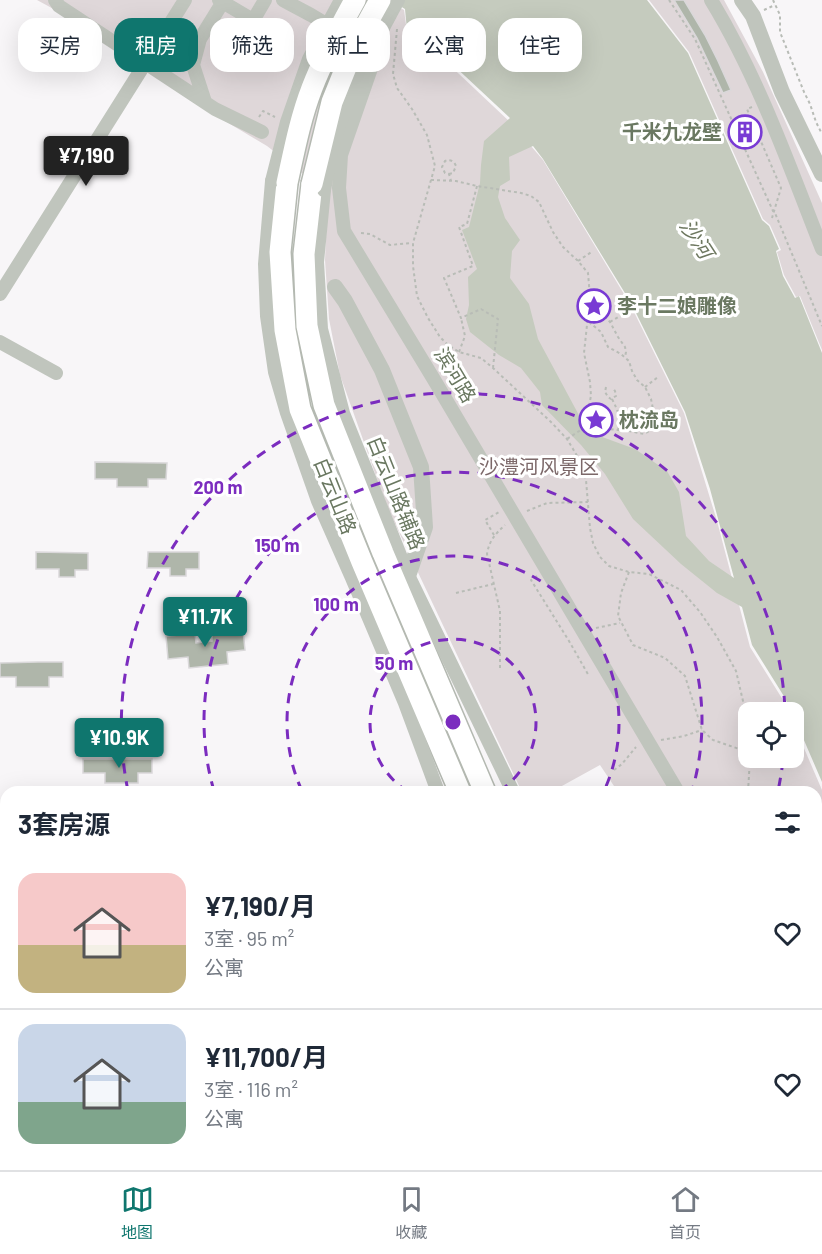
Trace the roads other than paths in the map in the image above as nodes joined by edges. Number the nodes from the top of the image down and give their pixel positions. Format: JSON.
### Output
{"nodes":[{"id":1,"x":185,"y":0,"type":"edge"},
{"id":2,"x":265,"y":0,"type":"edge"},
{"id":3,"x":283,"y":0,"type":"edge"},
{"id":4,"x":341,"y":0,"type":"edge"},
{"id":5,"x":355,"y":0,"type":"edge"},
{"id":6,"x":380,"y":0,"type":"edge"},
{"id":7,"x":398,"y":0,"type":"edge"},
{"id":8,"x":711,"y":0,"type":"edge"},
{"id":9,"x":742,"y":0,"type":"edge"},
{"id":10,"x":222,"y":1,"type":"edge"},
{"id":11,"x":54,"y":2,"type":"edge"},
{"id":12,"x":174,"y":18,"type":"edge"},
{"id":13,"x":250,"y":18,"type":"edge"},
{"id":14,"x":254,"y":18,"type":"edge"},
{"id":15,"x":114,"y":42,"type":"edge"},
{"id":16,"x":140,"y":72,"type":"edge"},
{"id":17,"x":160,"y":72,"type":"edge"},
{"id":18,"x":205,"y":102,"type":"junction"},
{"id":19,"x":257,"y":130,"type":"road end"},
{"id":20,"x":820,"y":166,"type":"edge"},
{"id":21,"x":279,"y":182,"type":"junction"},
{"id":22,"x":318,"y":187,"type":"junction"},
{"id":23,"x":822,"y":249,"type":"edge"},
{"id":24,"x":334,"y":287,"type":"dead end"},
{"id":25,"x":0,"y":294,"type":"edge"},
{"id":26,"x":0,"y":342,"type":"edge"},
{"id":27,"x":56,"y":373,"type":"dead end"},
{"id":28,"x":408,"y":575,"type":"junction"},
{"id":29,"x":401,"y":596,"type":"junction"},
{"id":30,"x":435,"y":786,"type":"edge"},
{"id":31,"x":457,"y":786,"type":"edge"},
{"id":32,"x":482,"y":786,"type":"edge"},
{"id":33,"x":510,"y":786,"type":"edge"},
{"id":34,"x":674,"y":786,"type":"edge"}],
"edges":[{"from":1,"to":12,"type":"street"},
{"from":2,"to":14,"type":"street"},
{"from":3,"to":34,"type":"street","name":"滨河路"},
{"from":4,"to":21,"type":"street","bridge":true},
{"from":5,"to":21,"type":"highway","name":"白云山路","bridge":true},
{"from":6,"to":22,"type":"highway","name":"白云山路","bridge":true},
{"from":7,"to":22,"type":"street","name":"白云山路辅路","bridge":true},
{"from":8,"to":23,"type":"street"},
{"from":9,"to":20,"type":"street"},
{"from":10,"to":13,"type":"street"},
{"from":10,"to":18,"type":"street"},
{"from":11,"to":15,"type":"street"},
{"from":16,"to":25,"type":"street"},
{"from":17,"to":18,"type":"street"},
{"from":18,"to":19,"type":"street"},
{"from":21,"to":30,"type":"street"},
{"from":21,"to":31,"type":"highway","name":"白云山路"},
{"from":22,"to":28,"type":"street","name":"白云山路辅路"},
{"from":22,"to":29,"type":"highway","name":"白云山路"},
{"from":24,"to":28,"type":"street"},
{"from":26,"to":27,"type":"street"},
{"from":28,"to":29,"type":"street"},
{"from":28,"to":33,"type":"street","name":"白云山路辅路"},
{"from":29,"to":32,"type":"highway","name":"白云山路"}]}
